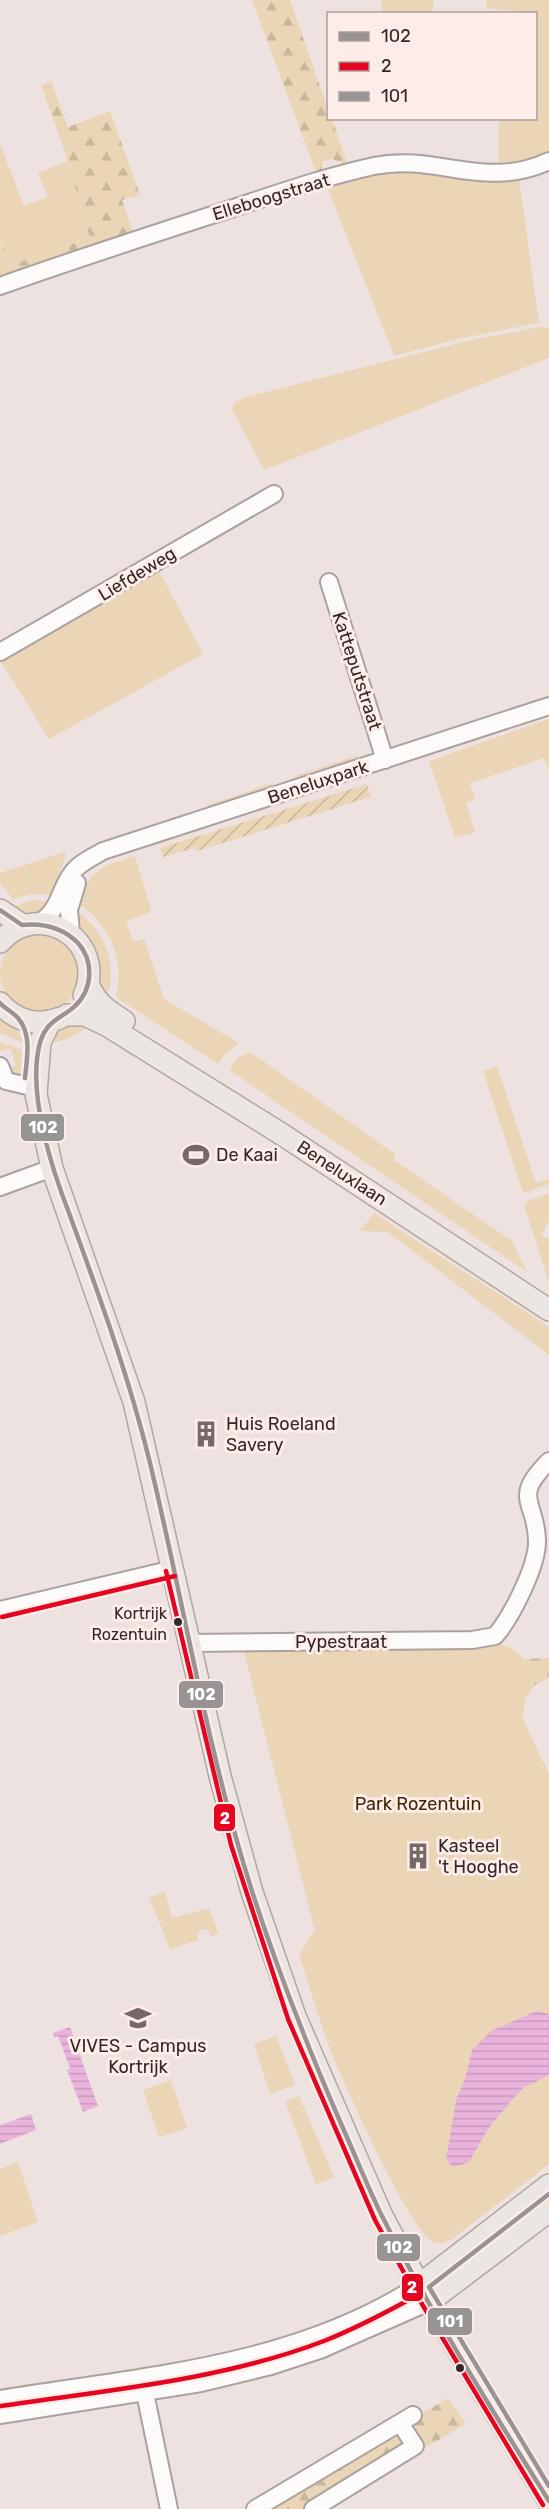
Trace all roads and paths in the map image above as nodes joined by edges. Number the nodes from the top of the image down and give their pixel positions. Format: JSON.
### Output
{"nodes":[{"id":1,"x":549,"y":161,"type":"edge"},
{"id":2,"x":0,"y":286,"type":"edge"},
{"id":3,"x":274,"y":494,"type":"dead end"},
{"id":4,"x":329,"y":582,"type":"dead end"},
{"id":5,"x":0,"y":652,"type":"edge"},
{"id":6,"x":549,"y":706,"type":"edge"},
{"id":7,"x":386,"y":760,"type":"junction"},
{"id":8,"x":88,"y":861,"type":"junction"},
{"id":9,"x":0,"y":910,"type":"edge"},
{"id":10,"x":30,"y":924,"type":"junction"},
{"id":11,"x":71,"y":934,"type":"junction"},
{"id":12,"x":0,"y":942,"type":"edge"},
{"id":13,"x":88,"y":983,"type":"junction"},
{"id":14,"x":0,"y":1003,"type":"edge"},
{"id":15,"x":18,"y":1018,"type":"junction"},
{"id":16,"x":58,"y":1018,"type":"junction"},
{"id":17,"x":0,"y":1066,"type":"edge"},
{"id":18,"x":30,"y":1087,"type":"junction"},
{"id":19,"x":52,"y":1168,"type":"junction"},
{"id":20,"x":0,"y":1187,"type":"edge"},
{"id":21,"x":549,"y":1302,"type":"edge"},
{"id":22,"x":549,"y":1310,"type":"edge"},
{"id":23,"x":549,"y":1461,"type":"edge"},
{"id":24,"x":172,"y":1569,"type":"junction"},
{"id":25,"x":0,"y":1610,"type":"edge"},
{"id":26,"x":190,"y":1643,"type":"junction"},
{"id":27,"x":549,"y":2185,"type":"edge"},
{"id":28,"x":549,"y":2211,"type":"edge"},
{"id":29,"x":424,"y":2293,"type":"junction"},
{"id":30,"x":146,"y":2385,"type":"junction"},
{"id":31,"x":0,"y":2399,"type":"edge"},
{"id":32,"x":51,"y":2399,"type":"junction"},
{"id":33,"x":0,"y":2415,"type":"edge"},
{"id":34,"x":549,"y":2501,"type":"edge"},
{"id":35,"x":169,"y":2509,"type":"edge"},
{"id":36,"x":255,"y":2509,"type":"edge"},
{"id":37,"x":313,"y":2509,"type":"edge"}],
"edges":[{"from":1,"to":2,"type":"street","name":"Elleboogstraat"},
{"from":3,"to":5,"type":"street","name":"Liefdeweg"},
{"from":4,"to":7,"type":"street","name":"Katteputstraat"},
{"from":6,"to":7,"type":"street","name":"Beneluxpark"},
{"from":7,"to":8,"type":"street","name":"Beneluxpark"},
{"from":8,"to":10,"type":"street","name":"Beneluxpark"},
{"from":8,"to":11,"type":"street"},
{"from":9,"to":10,"type":"main road"},
{"from":10,"to":11,"type":"main road"},
{"from":10,"to":12,"type":"main road"},
{"from":11,"to":13,"type":"main road"},
{"from":13,"to":16,"type":"main road"},
{"from":13,"to":21,"type":"main road","name":"Beneluxlaan"},
{"from":14,"to":15,"type":"main road"},
{"from":15,"to":16,"type":"main road","name":"Beneluxlaan"},
{"from":15,"to":18,"type":"main road"},
{"from":16,"to":18,"type":"main road"},
{"from":16,"to":22,"type":"main road","name":"Beneluxlaan"},
{"from":17,"to":18,"type":"street"},
{"from":18,"to":19,"type":"main road"},
{"from":19,"to":20,"type":"street"},
{"from":19,"to":24,"type":"main road"},
{"from":23,"to":26,"type":"street","name":"Pypestraat"},
{"from":24,"to":25,"type":"street"},
{"from":24,"to":26,"type":"main road"},
{"from":26,"to":29,"type":"main road"},
{"from":27,"to":29,"type":"main road"},
{"from":28,"to":29,"type":"main road"},
{"from":29,"to":30,"type":"street"},
{"from":29,"to":34,"type":"main road"},
{"from":30,"to":32,"type":"street"},
{"from":30,"to":35,"type":"street"},
{"from":31,"to":32,"type":"street"},
{"from":32,"to":33,"type":"street"},
{"from":36,"to":37,"type":"street"}]}
